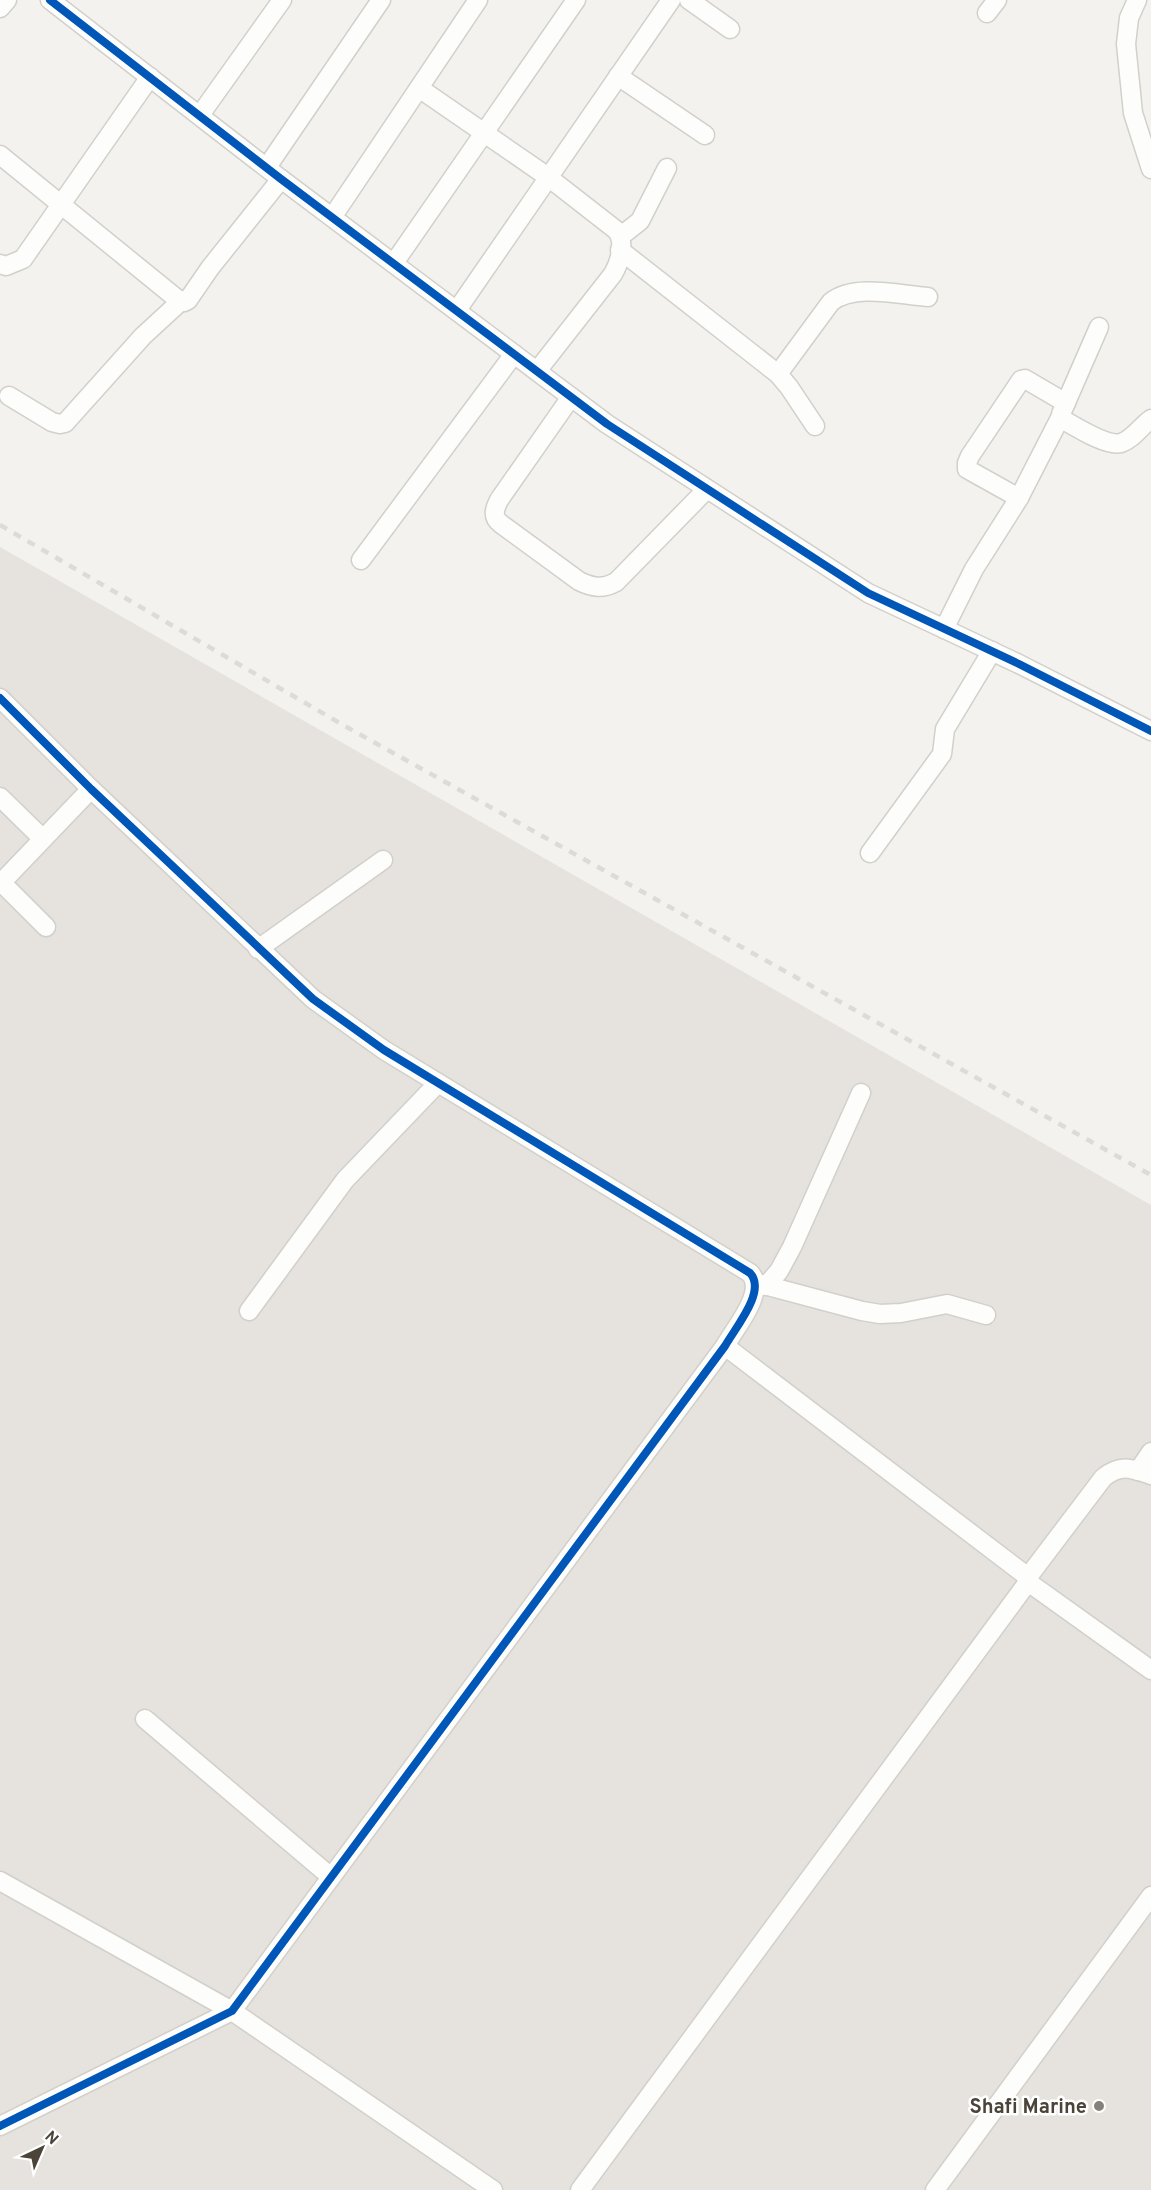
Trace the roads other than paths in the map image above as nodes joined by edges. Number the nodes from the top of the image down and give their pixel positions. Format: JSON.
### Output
{"nodes":[{"id":1,"x":8,"y":0,"type":"edge"},
{"id":2,"x":50,"y":0,"type":"edge"},
{"id":3,"x":282,"y":0,"type":"edge"},
{"id":4,"x":381,"y":0,"type":"edge"},
{"id":5,"x":478,"y":0,"type":"edge"},
{"id":6,"x":576,"y":0,"type":"edge"},
{"id":7,"x":671,"y":0,"type":"edge"},
{"id":8,"x":689,"y":0,"type":"edge"},
{"id":9,"x":1137,"y":0,"type":"edge"},
{"id":10,"x":0,"y":8,"type":"edge"},
{"id":11,"x":730,"y":29,"type":"dead end"},
{"id":12,"x":618,"y":76,"type":"junction"},
{"id":13,"x":150,"y":77,"type":"junction"},
{"id":14,"x":419,"y":88,"type":"junction"},
{"id":15,"x":200,"y":116,"type":"junction"},
{"id":16,"x":485,"y":134,"type":"junction"},
{"id":17,"x":705,"y":135,"type":"dead end"},
{"id":18,"x":0,"y":155,"type":"edge"},
{"id":19,"x":667,"y":168,"type":"dead end"},
{"id":20,"x":1151,"y":170,"type":"edge"},
{"id":21,"x":274,"y":173,"type":"junction"},
{"id":22,"x":548,"y":177,"type":"junction"},
{"id":23,"x":62,"y":206,"type":"junction"},
{"id":24,"x":333,"y":216,"type":"junction"},
{"id":25,"x":620,"y":243,"type":"junction"},
{"id":26,"x":394,"y":263,"type":"junction"},
{"id":27,"x":0,"y":264,"type":"edge"},
{"id":28,"x":928,"y":297,"type":"dead end"},
{"id":29,"x":181,"y":301,"type":"junction"},
{"id":30,"x":457,"y":310,"type":"junction"},
{"id":31,"x":1100,"y":327,"type":"dead end"},
{"id":32,"x":514,"y":354,"type":"junction"},
{"id":33,"x":537,"y":370,"type":"junction"},
{"id":34,"x":778,"y":374,"type":"junction"},
{"id":35,"x":9,"y":396,"type":"dead end"},
{"id":36,"x":571,"y":396,"type":"junction"},
{"id":37,"x":1063,"y":410,"type":"junction"},
{"id":38,"x":1151,"y":419,"type":"edge"},
{"id":39,"x":815,"y":426,"type":"dead end"},
{"id":40,"x":707,"y":489,"type":"junction"},
{"id":41,"x":1019,"y":498,"type":"junction"},
{"id":42,"x":361,"y":560,"type":"dead end"},
{"id":43,"x":944,"y":628,"type":"junction"},
{"id":44,"x":992,"y":651,"type":"junction"},
{"id":45,"x":0,"y":698,"type":"edge"},
{"id":46,"x":1151,"y":731,"type":"edge"},
{"id":47,"x":91,"y":789,"type":"junction"},
{"id":48,"x":0,"y":797,"type":"edge"},
{"id":49,"x":43,"y":839,"type":"junction"},
{"id":50,"x":870,"y":853,"type":"dead end"},
{"id":51,"x":382,"y":860,"type":"dead end"},
{"id":52,"x":0,"y":882,"type":"edge"},
{"id":53,"x":45,"y":927,"type":"dead end"},
{"id":54,"x":258,"y":949,"type":"junction"},
{"id":55,"x":438,"y":1083,"type":"junction"},
{"id":56,"x":861,"y":1093,"type":"dead end"},
{"id":57,"x":762,"y":1285,"type":"junction"},
{"id":58,"x":249,"y":1311,"type":"dead end"},
{"id":59,"x":986,"y":1315,"type":"dead end"},
{"id":60,"x":725,"y":1346,"type":"junction"},
{"id":61,"x":1151,"y":1452,"type":"edge"},
{"id":62,"x":1145,"y":1473,"type":"edge"},
{"id":63,"x":1028,"y":1579,"type":"junction"},
{"id":64,"x":1151,"y":1670,"type":"edge"},
{"id":65,"x":145,"y":1719,"type":"dead end"},
{"id":66,"x":331,"y":1877,"type":"junction"},
{"id":67,"x":0,"y":1881,"type":"edge"},
{"id":68,"x":1151,"y":1896,"type":"edge"},
{"id":69,"x":232,"y":2011,"type":"junction"},
{"id":70,"x":0,"y":2126,"type":"edge"},
{"id":71,"x":493,"y":2190,"type":"edge"},
{"id":72,"x":580,"y":2190,"type":"edge"},
{"id":73,"x":935,"y":2190,"type":"edge"}],
"edges":[{"from":1,"to":10,"type":"street"},
{"from":2,"to":13,"type":"street"},
{"from":3,"to":15,"type":"street"},
{"from":4,"to":21,"type":"street"},
{"from":5,"to":14,"type":"street"},
{"from":6,"to":16,"type":"street"},
{"from":7,"to":12,"type":"street"},
{"from":8,"to":11,"type":"street"},
{"from":9,"to":20,"type":"street"},
{"from":12,"to":17,"type":"street"},
{"from":12,"to":22,"type":"street"},
{"from":13,"to":15,"type":"street"},
{"from":13,"to":23,"type":"street"},
{"from":14,"to":16,"type":"street"},
{"from":14,"to":24,"type":"street"},
{"from":15,"to":21,"type":"street"},
{"from":16,"to":22,"type":"street"},
{"from":16,"to":26,"type":"street"},
{"from":18,"to":23,"type":"street"},
{"from":19,"to":25,"type":"street"},
{"from":21,"to":24,"type":"street"},
{"from":21,"to":29,"type":"street"},
{"from":22,"to":25,"type":"street"},
{"from":22,"to":30,"type":"street"},
{"from":23,"to":27,"type":"street"},
{"from":23,"to":29,"type":"street"},
{"from":24,"to":26,"type":"street"},
{"from":25,"to":33,"type":"street"},
{"from":25,"to":34,"type":"street"},
{"from":26,"to":30,"type":"street"},
{"from":28,"to":34,"type":"street"},
{"from":29,"to":35,"type":"street"},
{"from":30,"to":32,"type":"street"},
{"from":31,"to":37,"type":"street"},
{"from":32,"to":33,"type":"street"},
{"from":32,"to":42,"type":"street"},
{"from":33,"to":36,"type":"street"},
{"from":34,"to":39,"type":"street"},
{"from":36,"to":40,"type":"street"},
{"from":36,"to":40,"type":"street"},
{"from":37,"to":38,"type":"street"},
{"from":37,"to":41,"type":"street"},
{"from":37,"to":41,"type":"street"},
{"from":40,"to":43,"type":"street"},
{"from":41,"to":43,"type":"street"},
{"from":43,"to":44,"type":"street"},
{"from":44,"to":46,"type":"street"},
{"from":44,"to":50,"type":"street"},
{"from":45,"to":47,"type":"street"},
{"from":47,"to":49,"type":"street"},
{"from":47,"to":54,"type":"street"},
{"from":48,"to":49,"type":"street"},
{"from":49,"to":52,"type":"street"},
{"from":51,"to":54,"type":"street"},
{"from":52,"to":53,"type":"street"},
{"from":54,"to":55,"type":"street"},
{"from":55,"to":57,"type":"street"},
{"from":55,"to":58,"type":"street"},
{"from":56,"to":57,"type":"street"},
{"from":57,"to":59,"type":"street"},
{"from":57,"to":60,"type":"street"},
{"from":60,"to":63,"type":"street"},
{"from":60,"to":66,"type":"street"},
{"from":61,"to":62,"type":"street"},
{"from":62,"to":63,"type":"street"},
{"from":63,"to":64,"type":"street"},
{"from":63,"to":72,"type":"street"},
{"from":65,"to":66,"type":"street"},
{"from":66,"to":69,"type":"street"},
{"from":67,"to":69,"type":"street"},
{"from":68,"to":73,"type":"street"},
{"from":69,"to":70,"type":"street"},
{"from":69,"to":71,"type":"street"}]}
